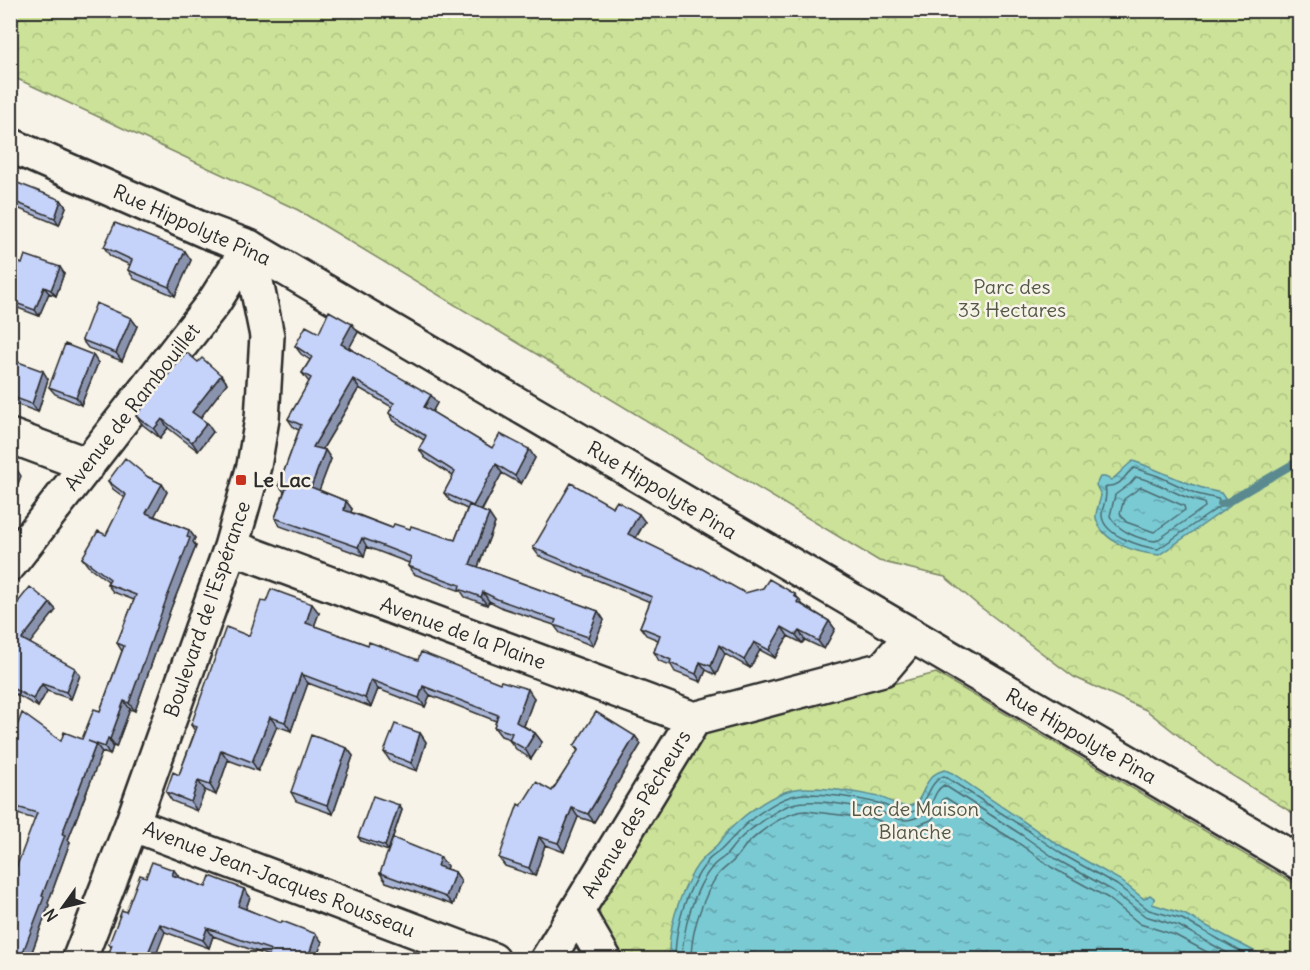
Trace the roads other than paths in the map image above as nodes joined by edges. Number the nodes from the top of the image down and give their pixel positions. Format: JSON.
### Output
{"nodes":[{"id":1,"x":10,"y":145,"type":"edge"},
{"id":2,"x":249,"y":247,"type":"junction"},
{"id":3,"x":10,"y":436,"type":"edge"},
{"id":4,"x":88,"y":465,"type":"junction"},
{"id":5,"x":231,"y":547,"type":"junction"},
{"id":6,"x":10,"y":564,"type":"edge"},
{"id":7,"x":911,"y":636,"type":"junction"},
{"id":8,"x":694,"y":719,"type":"junction"},
{"id":9,"x":132,"y":824,"type":"junction"},
{"id":10,"x":1299,"y":863,"type":"edge"},
{"id":11,"x":577,"y":912,"type":"junction"},
{"id":12,"x":79,"y":960,"type":"edge"},
{"id":13,"x":493,"y":960,"type":"edge"},
{"id":14,"x":547,"y":960,"type":"edge"},
{"id":15,"x":606,"y":960,"type":"edge"}],
"edges":[{"from":1,"to":2,"type":"street","name":"Rue Hippolyte Pina"},
{"from":2,"to":4,"type":"street","name":"Avenue de Rambouillet"},
{"from":2,"to":5,"type":"street","name":"Boulevard de l'Espérance"},
{"from":2,"to":7,"type":"street","name":"Rue Hippolyte Pina"},
{"from":3,"to":4,"type":"street"},
{"from":4,"to":6,"type":"street","name":"Avenue de Rambouillet"},
{"from":5,"to":8,"type":"street","name":"Avenue de la Plaine"},
{"from":5,"to":9,"type":"street","name":"Boulevard de l'Espérance"},
{"from":7,"to":8,"type":"street","name":"Avenue des Pêcheurs"},
{"from":7,"to":10,"type":"street","name":"Rue Hippolyte Pina"},
{"from":8,"to":11,"type":"street","name":"Avenue des Pêcheurs"},
{"from":9,"to":12,"type":"street","name":"Boulevard de l'Espérance"},
{"from":9,"to":13,"type":"street","name":"Avenue Jean-Jacques Rousseau"},
{"from":11,"to":14,"type":"street","name":"Avenue des Pêcheurs"},
{"from":11,"to":15,"type":"street"}]}
